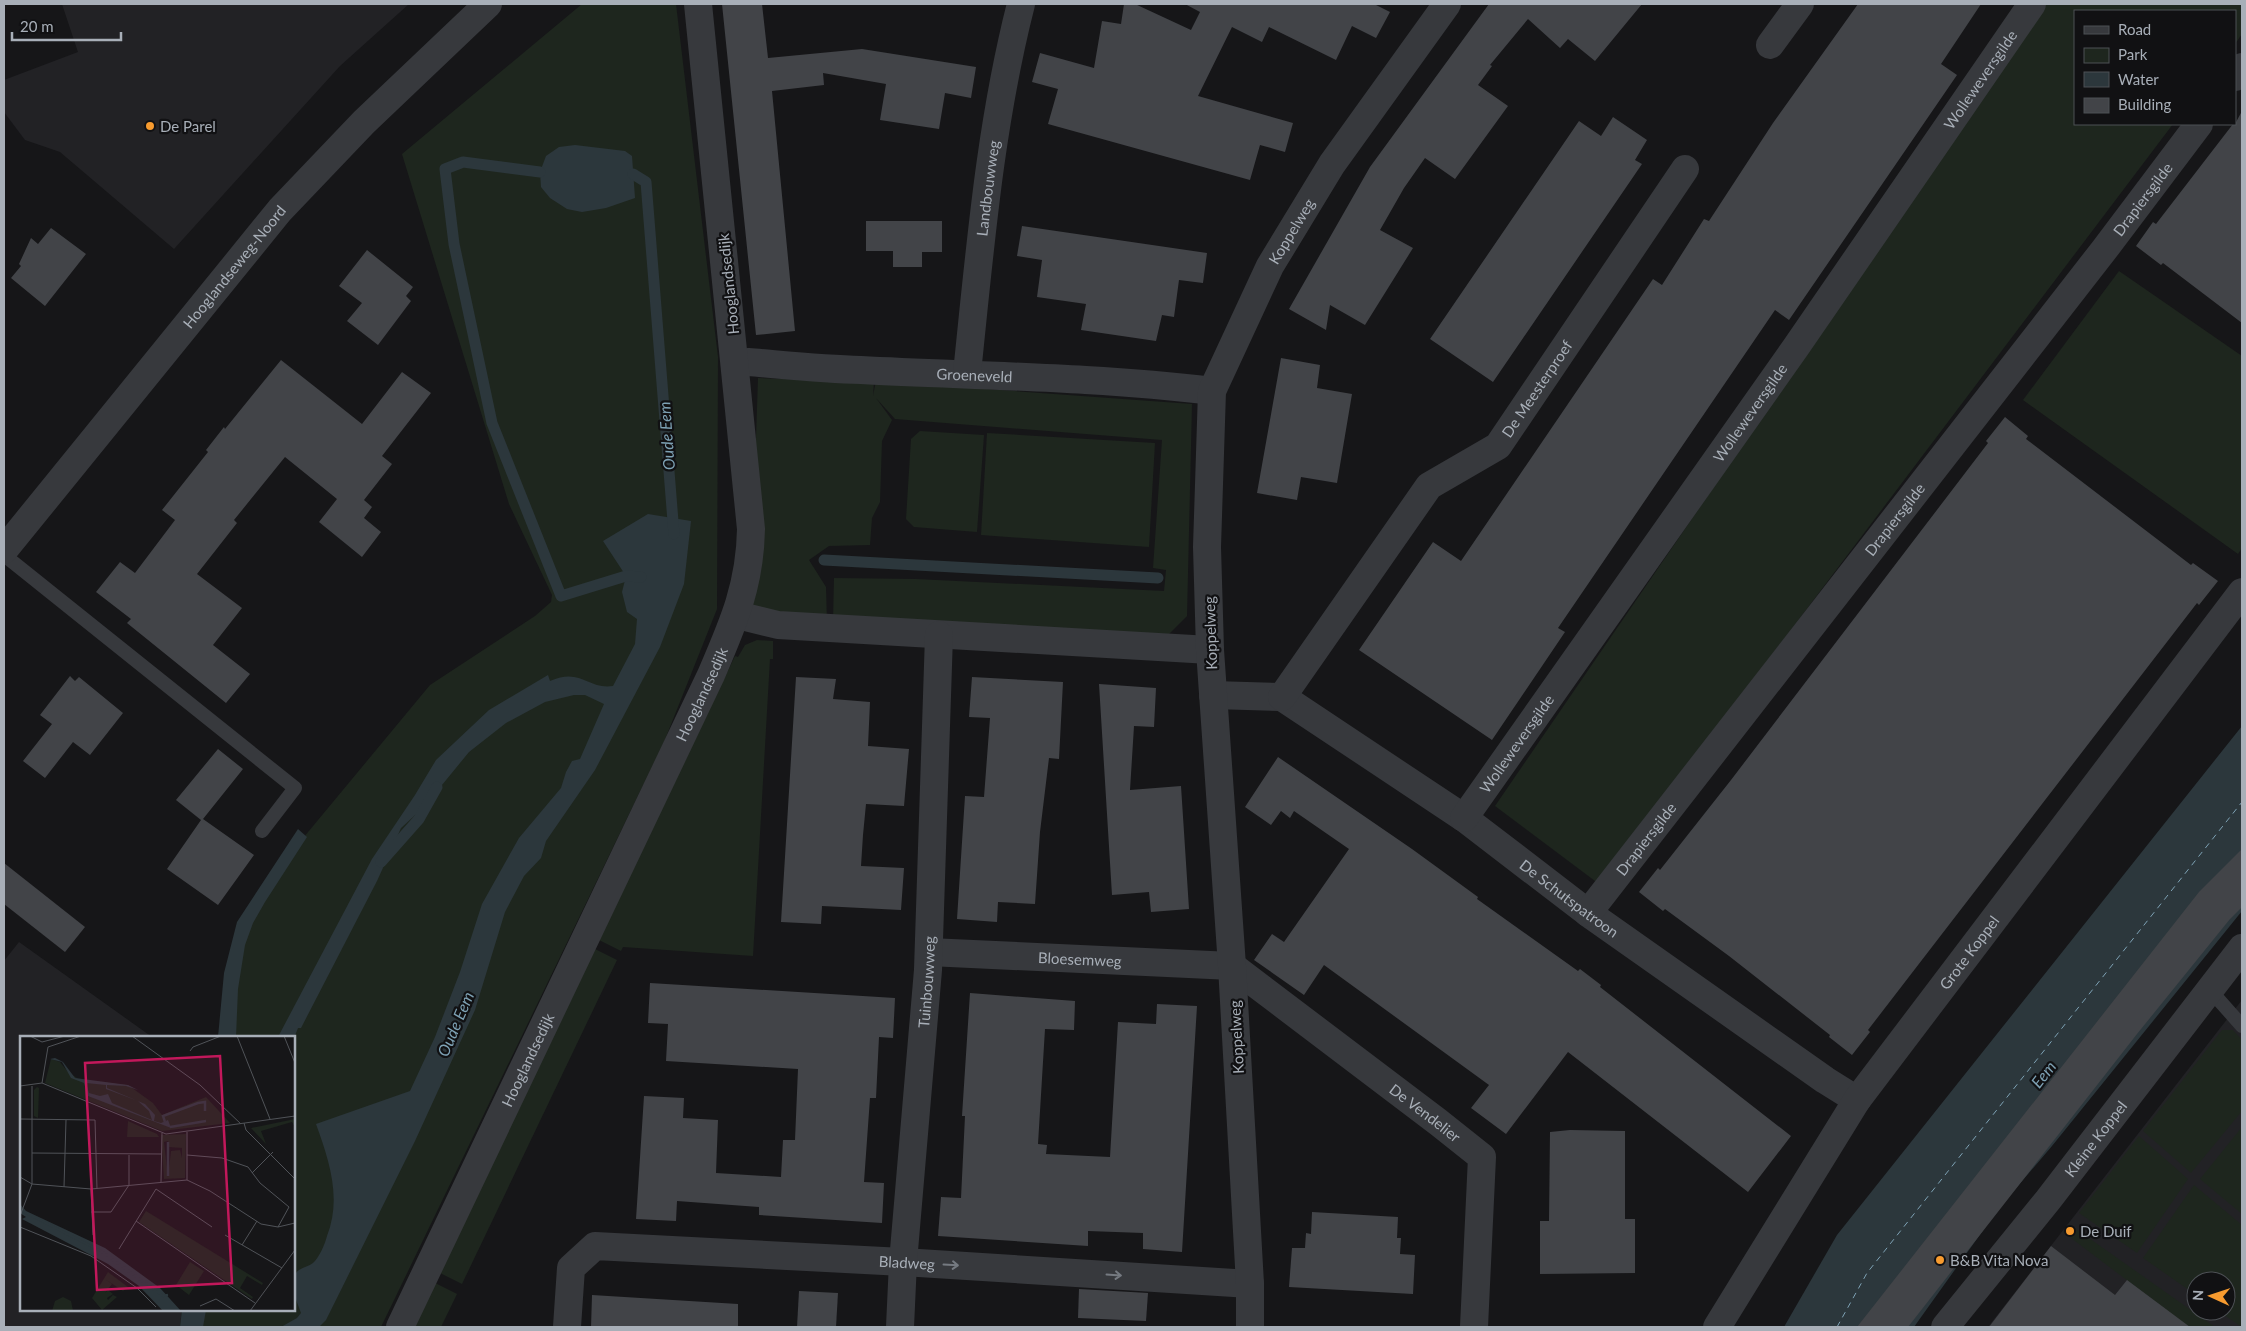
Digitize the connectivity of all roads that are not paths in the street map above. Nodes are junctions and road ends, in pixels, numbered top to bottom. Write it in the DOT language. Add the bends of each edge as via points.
graph roads {
  1 [pos="488,4"];
  2 [pos="698,4"];
  3 [pos="1021,4"];
  4 [pos="1446,4"];
  5 [pos="1800,4"];
  6 [pos="2032,4"];
  7 [pos="1770,45"];
  8 [pos="2199,125"];
  9 [pos="1685,169"];
  10 [pos="736,364"];
  11 [pos="967,373"];
  12 [pos="1212,391"];
  13 [pos="4,550"];
  14 [pos="4,555"];
  15 [pos="2242,592"];
  16 [pos="737,615"];
  17 [pos="939,635"];
  18 [pos="1210,650"];
  19 [pos="1213,695"];
  20 [pos="1282,697"];
  21 [pos="1464,818"];
  22 [pos="262,831"];
  23 [pos="1588,913"];
  24 [pos="2242,948"];
  25 [pos="929,952"];
  26 [pos="1232,966"];
  27 [pos="2210,990"];
  28 [pos="2242,1026"];
  29 [pos="1857,1100"];
  30 [pos="903,1262"];
  31 [pos="1250,1284"];
  32 [pos="400,1327"];
  33 [pos="567,1327"];
  34 [pos="900,1327"];
  35 [pos="1250,1327"];
  36 [pos="1474,1327"];
  37 [pos="1717,1327"];
  38 [pos="1945,1327"];
  1 -- 13 [label="street, Hooglandseweg-Noord" via="364,122 280,210"];
  2 -- 10 [label="street, Hooglandsedijk"];
  3 -- 11 [label="street, Landbouwweg" via="1005,67 991,162"];
  4 -- 12 [label="street, Koppelweg" via="1332,164 1270,266"];
  5 -- 7 [label="street"];
  6 -- 21 [label="street, Wolleweversgilde" via="1796,347"];
  8 -- 23 [label="street, Drapiersgilde"];
  9 -- 20 [label="street, De Meesterproef" via="1498,446 1429,486"];
  10 -- 11 [label="street, Groeneveld"];
  10 -- 16 [label="street, Hooglandsedijk" via="751,529 749,569"];
  11 -- 12 [label="street, Groeneveld"];
  12 -- 18 [label="street, Koppelweg" via="1207,547"];
  14 -- 22 [label="lane" via="295,788"];
  15 -- 29 [label="street, Grote Koppel"];
  16 -- 17 [label="street" via="778,625"];
  16 -- 32 [label="street, Hooglandsedijk"];
  17 -- 18 [label="street"];
  17 -- 25 [label="street, Tuinbouwweg"];
  18 -- 19 [label="street, Koppelweg"];
  19 -- 20 [label="street"];
  19 -- 26 [label="street, Koppelweg"];
  20 -- 21 [label="street, De Schutspatroon"];
  21 -- 23 [label="street, De Schutspatroon"];
  23 -- 29 [label="street, De Schutspatroon"];
  24 -- 27 [label="street, Kleine Koppel"];
  25 -- 26 [label="street, Bloesemweg"];
  25 -- 30 [label="street, Tuinbouwweg"];
  26 -- 31 [label="street, Koppelweg"];
  26 -- 36 [label="street, De Vendelier" via="1482,1157"];
  27 -- 28 [label="lane"];
  27 -- 38 [label="street, Kleine Koppel"];
  29 -- 37 [label="street, Grote Koppel"];
  30 -- 31 [label="street, Bladweg, one-way"];
  30 -- 33 [label="street, Bladweg" via="595,1246 571,1268"];
  30 -- 34 [label="street, Tuinbouwweg"];
  31 -- 35 [label="street, Koppelweg"];
}
